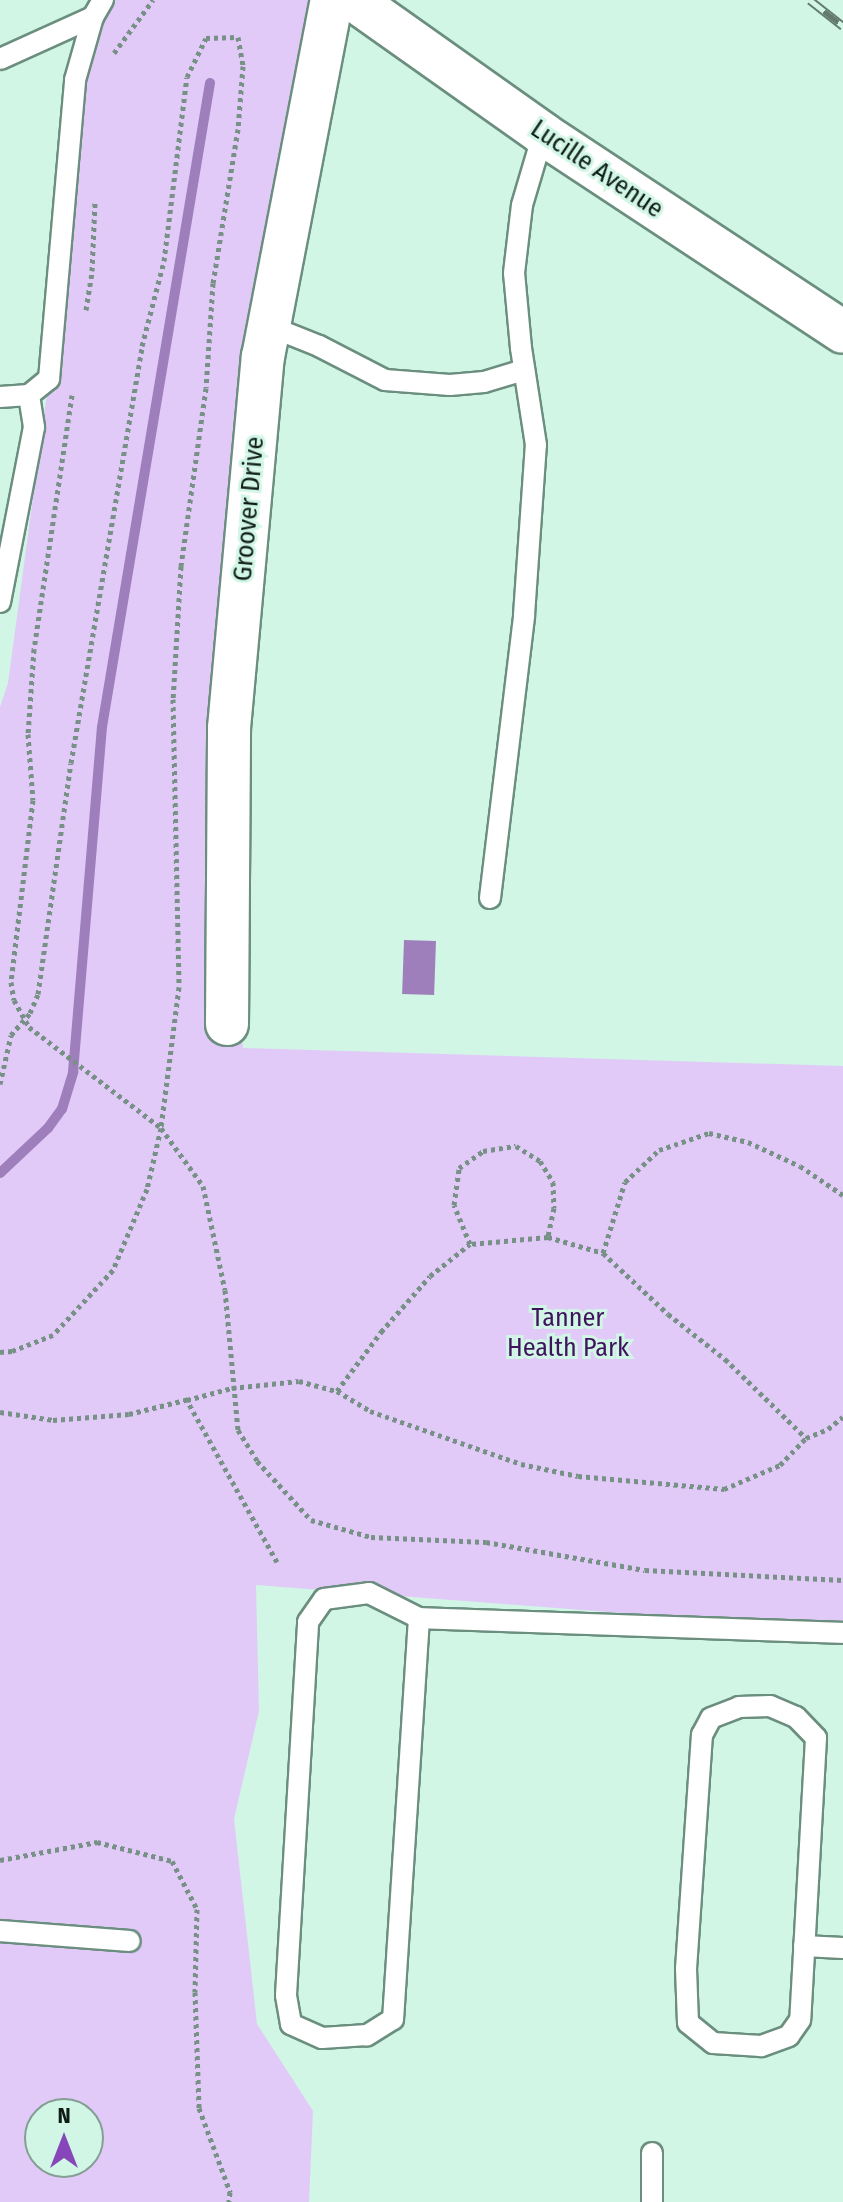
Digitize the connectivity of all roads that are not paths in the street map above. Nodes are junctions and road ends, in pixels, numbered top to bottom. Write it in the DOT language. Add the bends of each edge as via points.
graph roads {
  1 [pos="332,0"];
  2 [pos="354,0"];
  3 [pos="98,8"];
  4 [pos="0,59"];
  5 [pos="543,134"];
  6 [pos="269,326"];
  7 [pos="843,332"];
  8 [pos="524,370"];
  9 [pos="29,395"];
  10 [pos="0,397"];
  11 [pos="0,602"];
  12 [pos="490,898"];
  13 [pos="227,1024"];
  14 [pos="419,1618"];
  15 [pos="843,1633"];
  16 [pos="0,1931"];
  17 [pos="130,1941"];
  18 [pos="804,1946"];
  19 [pos="843,1948"];
  20 [pos="652,2153"];
  21 [pos="652,2202"];
  1 -- 6 [label="street, Groover Drive"];
  2 -- 5 [label="street, Lucille Avenue"];
  3 -- 4 [label="lane"];
  3 -- 9 [label="lane" via="75,80 49,379"];
  5 -- 7 [label="street, Lucille Avenue"];
  5 -- 8 [label="lane" via="522,205 514,273"];
  6 -- 8 [label="lane" via="385,380 450,385"];
  6 -- 13 [label="street, Groover Drive" via="229,728"];
  8 -- 12 [label="lane" via="536,445 524,615"];
  9 -- 10 [label="lane"];
  9 -- 11 [label="lane" via="34,427"];
  14 -- 14 [label="lane" via="369,1593 324,1599 308,1622 286,1995 291,2024 322,2038 367,2035 393,2019"];
  14 -- 15 [label="lane"];
  16 -- 17 [label="lane"];
  18 -- 18 [label="lane" via="800,2020 789,2036 761,2046 713,2043 688,2023 686,1969 702,1735 711,1718 739,1707 770,1706 796,1717 816,1738"];
  18 -- 19 [label="lane"];
  20 -- 21 [label="lane"];
}
